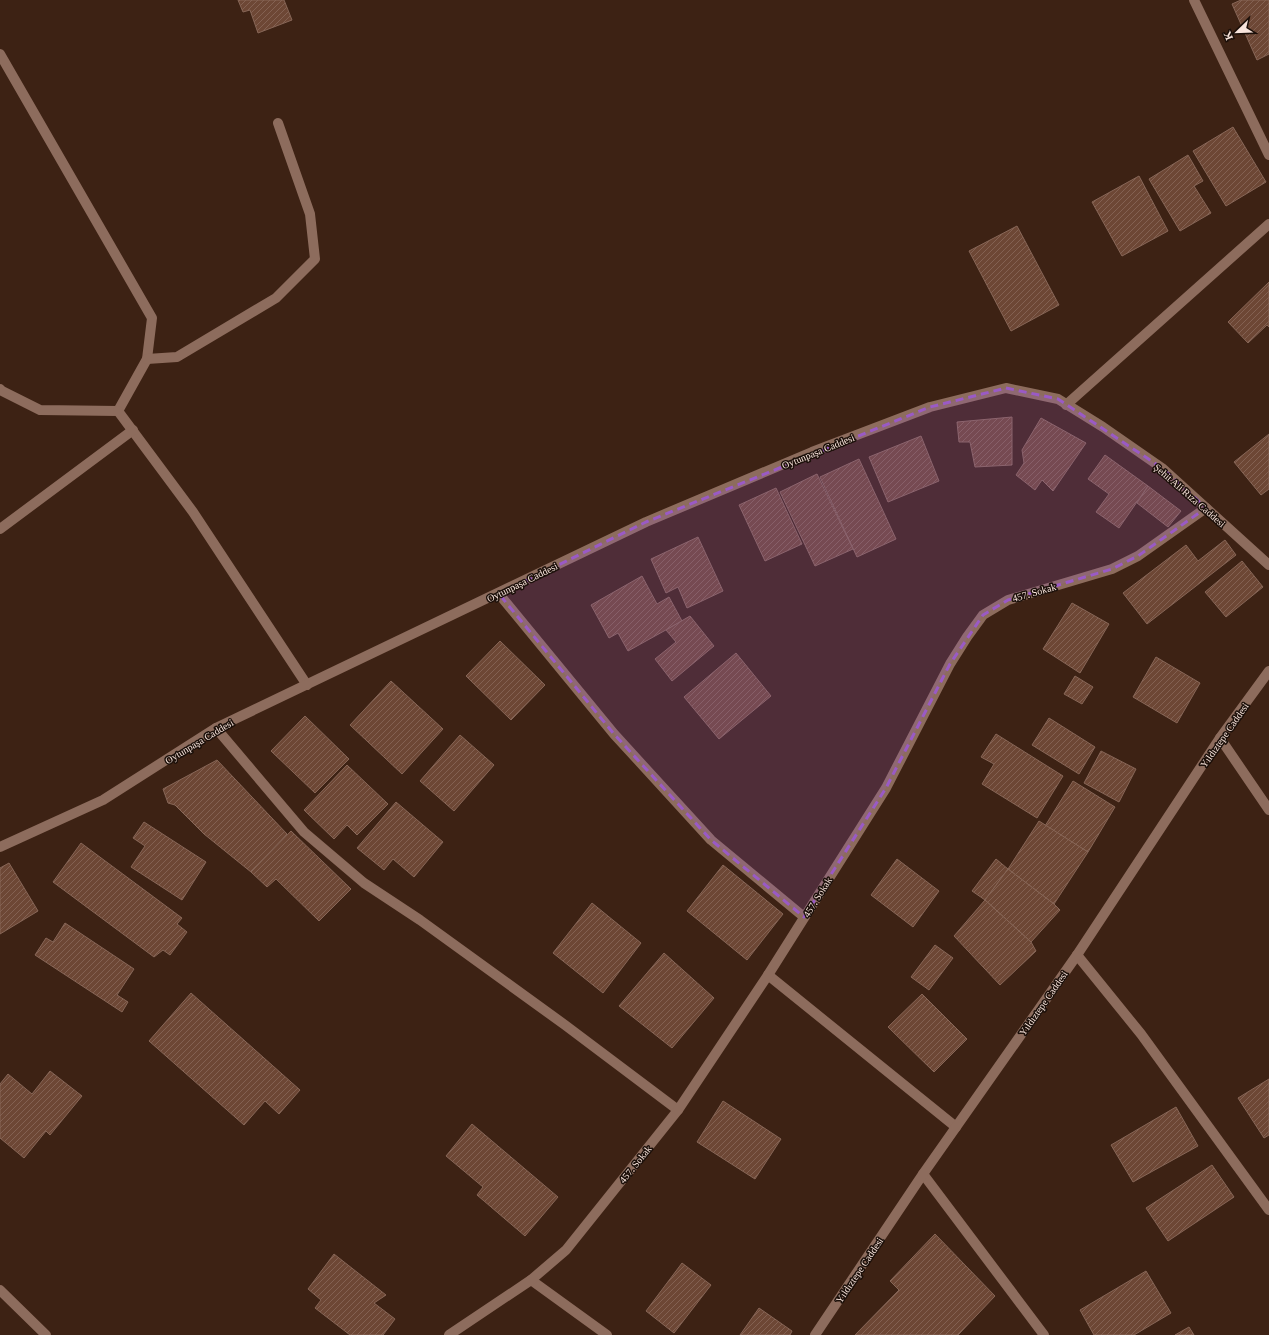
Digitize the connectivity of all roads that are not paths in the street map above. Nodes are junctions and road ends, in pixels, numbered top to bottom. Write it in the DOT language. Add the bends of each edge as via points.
graph roads {
  1 [pos="1194,0"];
  2 [pos="0,54"];
  3 [pos="278,123"];
  4 [pos="1269,155"];
  5 [pos="1269,224"];
  6 [pos="147,359"];
  7 [pos="0,388"];
  8 [pos="1066,405"];
  9 [pos="118,411"];
  10 [pos="133,430"];
  11 [pos="1206,508"];
  12 [pos="0,529"];
  13 [pos="1269,565"];
  14 [pos="499,594"];
  15 [pos="1269,671"];
  16 [pos="307,685"];
  17 [pos="216,728"];
  18 [pos="1220,738"];
  19 [pos="1269,810"];
  20 [pos="0,847"];
  21 [pos="804,917"];
  22 [pos="1077,955"];
  23 [pos="768,975"];
  24 [pos="678,1110"];
  25 [pos="956,1127"];
  26 [pos="923,1174"];
  27 [pos="1269,1210"];
  28 [pos="531,1280"];
  29 [pos="0,1290"];
  30 [pos="46,1335"];
  31 [pos="449,1335"];
  32 [pos="607,1335"];
  33 [pos="815,1335"];
  34 [pos="1044,1335"];
  1 -- 4 [label="street"];
  2 -- 6 [label="street" via="152,318"];
  3 -- 6 [label="street" via="310,214 315,259 276,298 178,358"];
  5 -- 8 [label="street"];
  6 -- 9 [label="street"];
  7 -- 9 [label="street" via="40,410"];
  8 -- 11 [label="street, Şehit Ali Rıza Caddesi" via="1162,468"];
  8 -- 14 [label="street, Oytunpaşa Caddesi" via="1058,399 1006,388 930,407 812,452 646,522"];
  9 -- 10 [label="street"];
  10 -- 12 [label="street"];
  10 -- 16 [label="street" via="193,512"];
  11 -- 13 [label="street, Şehit Ali Rıza Caddesi"];
  11 -- 21 [label="street, 457. Sokak" via="1138,556 1112,569 1008,600 983,615 950,664 886,788"];
  14 -- 16 [label="street, Oytunpaşa Caddesi"];
  14 -- 21 [label="street" via="614,734 711,840"];
  15 -- 18 [label="street, Yıldıztepe Caddesi"];
  16 -- 17 [label="street, Oytunpaşa Caddesi"];
  17 -- 20 [label="street, Oytunpaşa Caddesi" via="103,800"];
  17 -- 24 [label="street" via="304,832 364,883 521,993"];
  18 -- 19 [label="street"];
  18 -- 22 [label="street, Yıldıztepe Caddesi"];
  21 -- 23 [label="street, 457. Sokak"];
  22 -- 25 [label="street, Yıldıztepe Caddesi"];
  22 -- 27 [label="street" via="1141,1034"];
  23 -- 24 [label="street, 457. Sokak"];
  23 -- 25 [label="street"];
  24 -- 28 [label="street, 457. Sokak" via="566,1250"];
  25 -- 26 [label="street, Yıldıztepe Caddesi"];
  26 -- 33 [label="street, Yıldıztepe Caddesi"];
  26 -- 34 [label="street"];
  28 -- 31 [label="street, 457. Sokak"];
  28 -- 32 [label="street"];
  29 -- 30 [label="street"];
}
